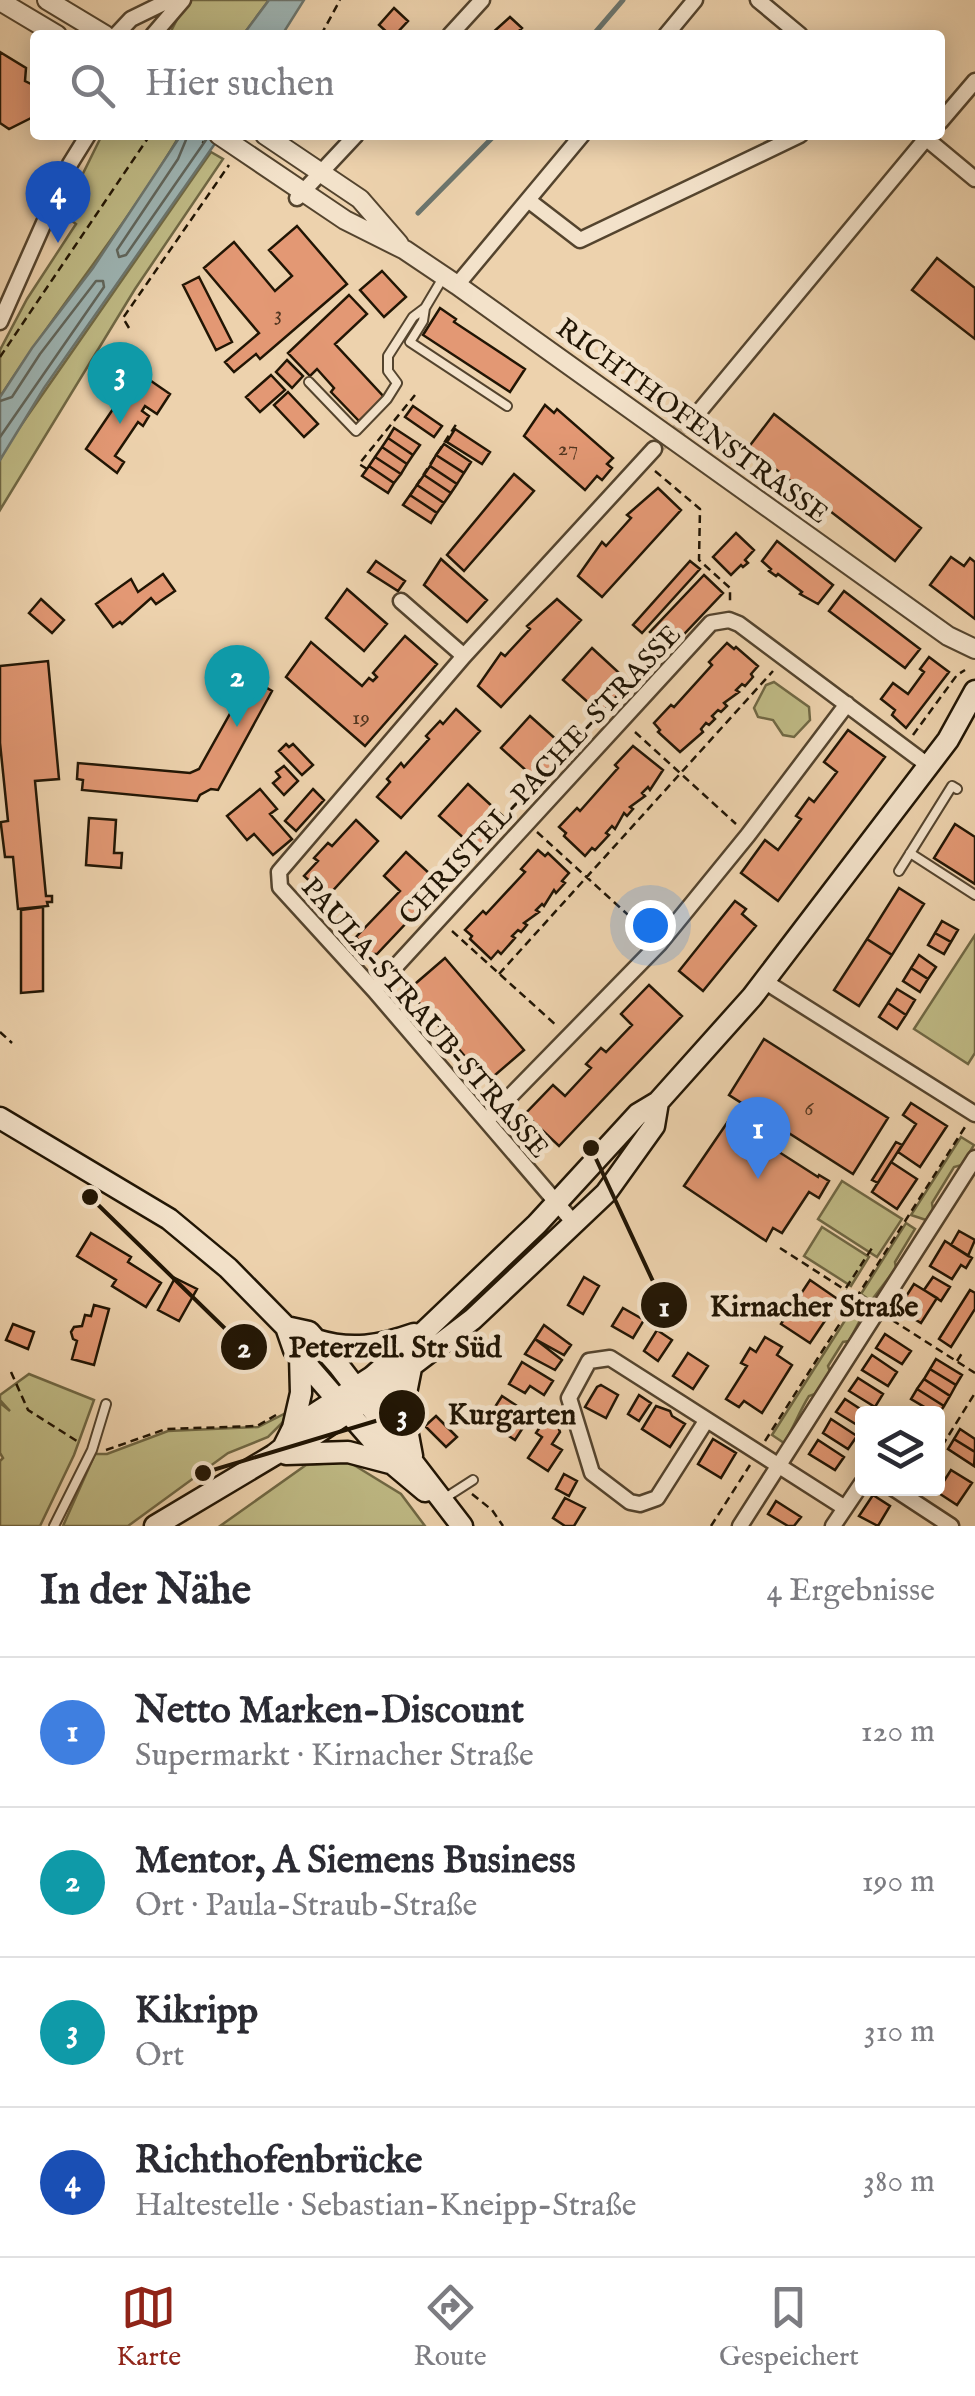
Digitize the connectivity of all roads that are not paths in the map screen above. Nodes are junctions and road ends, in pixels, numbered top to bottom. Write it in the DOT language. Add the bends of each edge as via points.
graph roads {
  1 [pos="47,0"];
  2 [pos="170,0"];
  3 [pos="182,0"];
  4 [pos="482,0"];
  5 [pos="695,0"];
  6 [pos="758,0"];
  7 [pos="0,1"];
  8 [pos="49,30"];
  9 [pos="97,30"];
  10 [pos="121,30"];
  11 [pos="157,30"];
  12 [pos="455,30"];
  13 [pos="670,30"];
  14 [pos="794,30"];
  15 [pos="975,80"];
  16 [pos="945,116"];
  17 [pos="76,140"];
  18 [pos="85,140"];
  19 [pos="223,140"];
  20 [pos="272,140"];
  21 [pos="352,140"];
  22 [pos="578,140"];
  23 [pos="790,140"];
  24 [pos="923,140"];
  25 [pos="931,140"];
  26 [pos="70,164"];
  27 [pos="324,172"];
  28 [pos="975,179"];
  29 [pos="301,196"];
  30 [pos="528,200"];
  31 [pos="404,250"];
  32 [pos="451,280"];
  33 [pos="425,308"];
  34 [pos="0,322"];
  35 [pos="309,382"];
  36 [pos="507,406"];
  37 [pos="693,419"];
  38 [pos="648,455"];
  39 [pos="401,601"];
  40 [pos="948,636"];
  41 [pos="975,649"];
  42 [pos="464,656"];
  43 [pos="970,668"];
  44 [pos="975,692"];
  45 [pos="846,704"];
  46 [pos="975,717"];
  47 [pos="948,740"];
  48 [pos="929,766"];
  49 [pos="957,789"];
  50 [pos="910,853"];
  51 [pos="899,870"];
  52 [pos="975,895"];
  53 [pos="764,981"];
  54 [pos="374,990"];
  55 [pos="658,1102"];
  56 [pos="974,1113"];
  57 [pos="0,1118"];
  58 [pos="487,1120"];
  59 [pos="604,1152"];
  60 [pos="975,1158"];
  61 [pos="624,1172"];
  62 [pos="554,1204"];
  63 [pos="574,1224"];
  64 [pos="286,1327"];
  65 [pos="426,1330"];
  66 [pos="316,1340"];
  67 [pos="300,1355"];
  68 [pos="410,1368"];
  69 [pos="352,1400"];
  70 [pos="106,1404"];
  71 [pos="288,1420"];
  72 [pos="706,1421"];
  73 [pos="278,1451"];
  74 [pos="404,1464"];
  75 [pos="780,1465"];
  76 [pos="473,1480"];
  77 [pos="855,1493"];
  78 [pos="905,1496"];
  79 [pos="845,1508"];
  80 [pos="451,1512"];
  81 [pos="54,1526"];
  82 [pos="155,1526"];
  83 [pos="740,1526"];
  84 [pos="833,1526"];
  85 [pos="952,1526"];
  1 -- 9 [label="street"];
  2 -- 10 [label="street"];
  3 -- 11 [label="street"];
  4 -- 12 [label="street"];
  5 -- 13 [label="street"];
  6 -- 14 [label="street"];
  7 -- 8 [label="street"];
  15 -- 16 [label="street"];
  17 -- 26 [label="street"];
  18 -- 26 [label="street"];
  19 -- 29 [label="street, RICHTHOFENSTRASSE"];
  20 -- 27 [label="street, RICHTHOFENSTRASSE"];
  21 -- 27 [label="street"];
  22 -- 30 [label="street"];
  23 -- 30 [label="street" via="580,240"];
  24 -- 37 [label="street"];
  25 -- 28 [label="street"];
  26 -- 34 [label="street"];
  27 -- 29 [label="street"];
  27 -- 31 [label="street, RICHTHOFENSTRASSE" via="360,199"];
  29 -- 31 [label="street, RICHTHOFENSTRASSE"];
  30 -- 32 [label="street"];
  31 -- 32 [label="street, RICHTHOFENSTRASSE"];
  32 -- 33 [label="lane"];
  32 -- 40 [label="street, RICHTHOFENSTRASSE"];
  33 -- 35 [label="lane" via="388,356 397,383 356,431"];
  33 -- 36 [label="lane" via="410,342"];
  38 -- 42 [label="street, PAULA-STRAUB-STRASSE"];
  39 -- 42 [label="street"];
  40 -- 41 [label="street, RICHTHOFENSTRASSE"];
  40 -- 43 [label="street, RICHTHOFENSTRASSE"];
  42 -- 54 [label="street, PAULA-STRAUB-STRASSE" via="279,872 280,888"];
  44 -- 47 [label="main road"];
  45 -- 48 [label="street"];
  45 -- 54 [label="street, CHRISTEL-PACHE-STRASSE" via="739,624 711,623"];
  45 -- 58 [label="street" via="660,944"];
  46 -- 47 [label="main road"];
  47 -- 48 [label="main road"];
  48 -- 53 [label="main road"];
  49 -- 50 [label="lane" via="952,786"];
  50 -- 51 [label="lane"];
  50 -- 52 [label="lane"];
  53 -- 55 [label="main road"];
  53 -- 56 [label="street"];
  54 -- 58 [label="street, PAULA-STRAUB-STRASSE"];
  55 -- 59 [label="main road"];
  55 -- 61 [label="main road" via="654,1126"];
  57 -- 64 [label="main road" via="169,1218"];
  58 -- 62 [label="street, PAULA-STRAUB-STRASSE"];
  59 -- 61 [label="lane"];
  59 -- 62 [label="main road"];
  60 -- 75 [label="street"];
  61 -- 63 [label="main road"];
  62 -- 63 [label="street, PAULA-STRAUB-STRASSE"];
  62 -- 65 [label="main road"];
  63 -- 68 [label="main road"];
  64 -- 66 [label="main road"];
  64 -- 67 [label="main road"];
  65 -- 66 [label="main road" via="355,1348"];
  65 -- 69 [label="main road"];
  66 -- 69 [label="main road"];
  67 -- 69 [label="main road"];
  67 -- 71 [label="main road" via="301,1392"];
  68 -- 69 [label="main road"];
  68 -- 74 [label="main road"];
  69 -- 71 [label="main road"];
  69 -- 73 [label="main road" via="298,1444"];
  69 -- 74 [label="main road"];
  70 -- 81 [label="lane" via="92,1450"];
  71 -- 73 [label="main road"];
  72 -- 72 [label="street" via="610,1358 589,1362 569,1398 592,1473 640,1504 657,1498"];
  72 -- 75 [label="street"];
  73 -- 74 [label="main road" via="348,1452"];
  73 -- 82 [label="main road"];
  74 -- 80 [label="main road"];
  75 -- 79 [label="street"];
  75 -- 83 [label="street"];
  76 -- 80 [label="lane"];
  77 -- 79 [label="street"];
  78 -- 85 [label="street"];
  79 -- 84 [label="street"];
}
